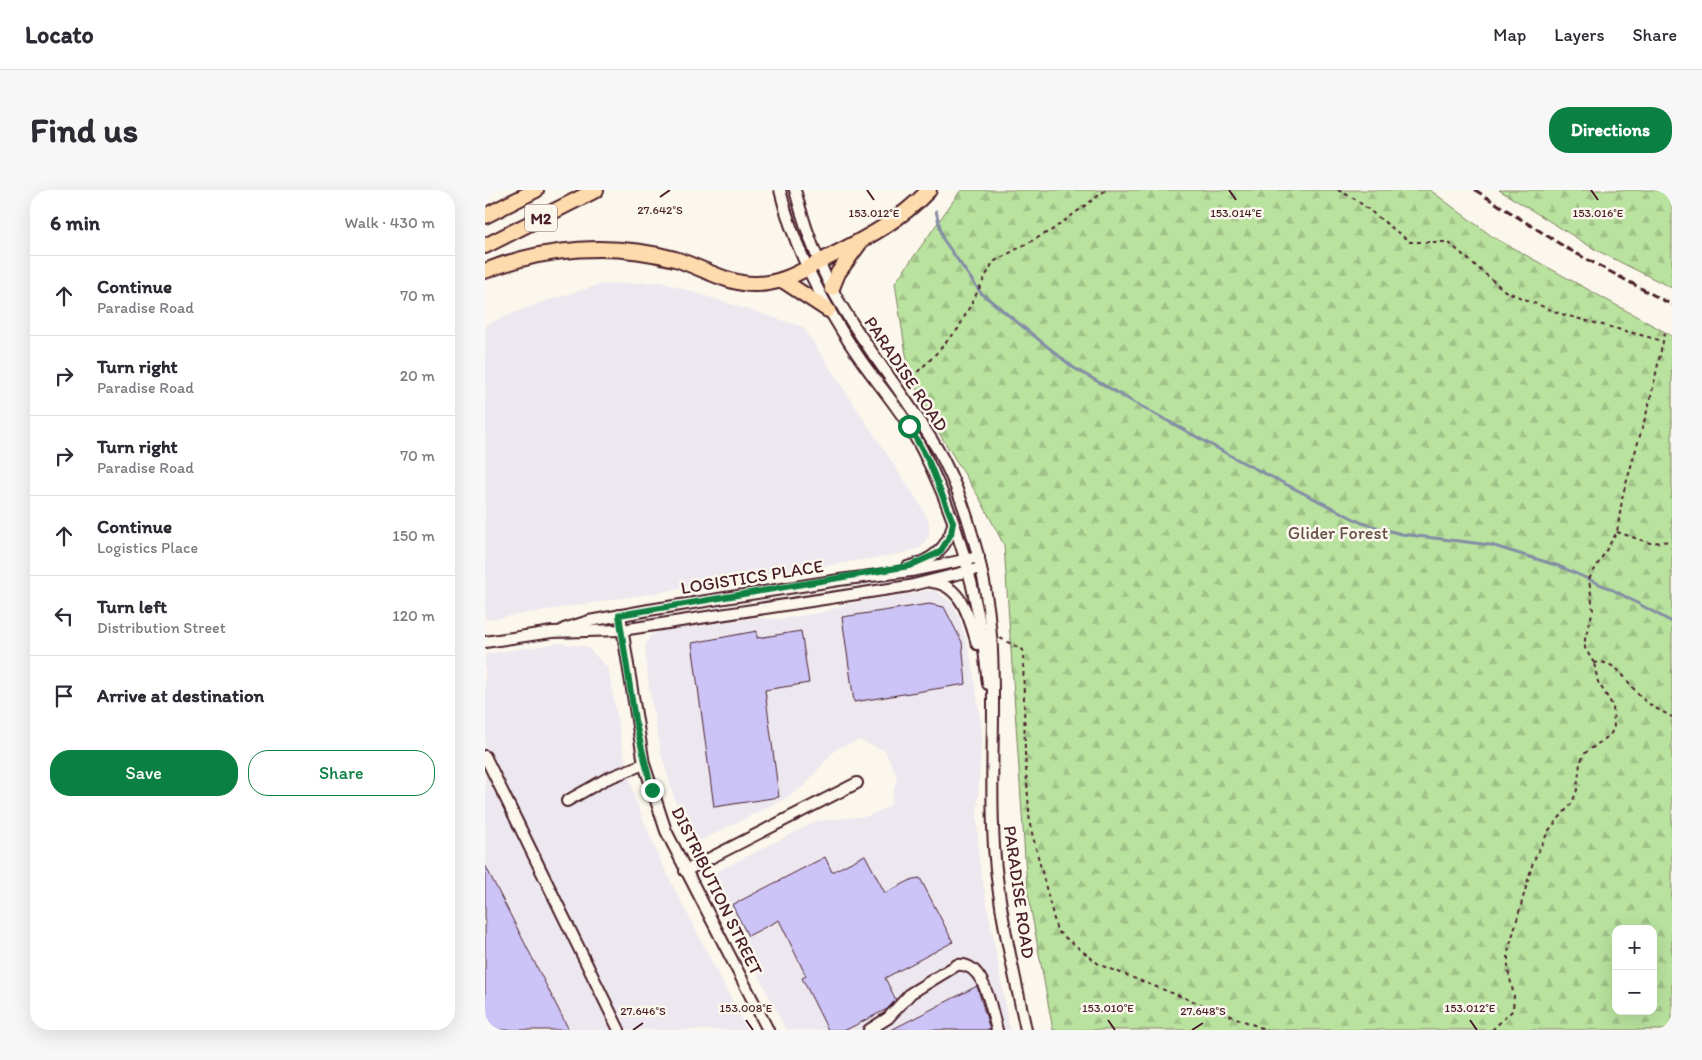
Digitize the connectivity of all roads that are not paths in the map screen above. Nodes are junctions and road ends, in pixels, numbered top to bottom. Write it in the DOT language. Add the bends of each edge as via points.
graph roads {
  1 [pos="536,190"];
  2 [pos="596,190"];
  3 [pos="779,190"];
  4 [pos="795,190"];
  5 [pos="929,190"];
  6 [pos="485,216"];
  7 [pos="861,241"];
  8 [pos="485,246"];
  9 [pos="814,265"];
  10 [pos="485,271"];
  11 [pos="782,280"];
  12 [pos="832,288"];
  13 [pos="828,310"];
  14 [pos="953,522"];
  15 [pos="979,557"];
  16 [pos="966,566"];
  17 [pos="981,568"];
  18 [pos="839,580"];
  19 [pos="926,582"];
  20 [pos="889,589"];
  21 [pos="619,615"];
  22 [pos="622,630"];
  23 [pos="551,632"];
  24 [pos="485,642"];
  25 [pos="988,681"];
  26 [pos="485,757"];
  27 [pos="993,757"];
  28 [pos="644,764"];
  29 [pos="857,783"];
  30 [pos="567,801"];
  31 [pos="685,871"];
  32 [pos="619,1030"];
  33 [pos="768,1030"];
  34 [pos="869,1030"];
  35 [pos="997,1030"];
  36 [pos="1026,1030"];
  1 -- 6 [label="highway, M2"];
  2 -- 8 [label="highway, M2"];
  3 -- 9 [label="street, PARADISE ROAD"];
  4 -- 9 [label="street, PARADISE ROAD"];
  5 -- 7 [label="highway" via="898,217"];
  7 -- 9 [label="highway"];
  7 -- 12 [label="highway" via="838,273"];
  9 -- 11 [label="highway"];
  9 -- 12 [label="street, PARADISE ROAD"];
  9 -- 13 [label="street, PARADISE ROAD"];
  10 -- 11 [label="highway" via="535,255 593,249 658,255 746,284"];
  11 -- 13 [label="highway"];
  12 -- 15 [label="street, PARADISE ROAD" via="943,460 962,502"];
  13 -- 14 [label="street, PARADISE ROAD" via="913,432"];
  14 -- 16 [label="street, PARADISE ROAD"];
  14 -- 18 [label="street" via="947,544 940,552 921,562"];
  15 -- 16 [label="street, LOGISTICS PLACE"];
  15 -- 17 [label="street, PARADISE ROAD"];
  16 -- 17 [label="street, LOGISTICS PLACE"];
  16 -- 18 [label="street, LOGISTICS PLACE"];
  16 -- 19 [label="street, LOGISTICS PLACE"];
  16 -- 25 [label="street, PARADISE ROAD"];
  17 -- 27 [label="street, PARADISE ROAD" via="992,633 995,694"];
  18 -- 21 [label="street, LOGISTICS PLACE"];
  19 -- 20 [label="street, LOGISTICS PLACE"];
  19 -- 25 [label="street" via="948,587 965,608"];
  20 -- 21 [label="street, LOGISTICS PLACE" via="855,589 637,622 626,622"];
  20 -- 22 [label="street, LOGISTICS PLACE"];
  21 -- 22 [label="street, DISTRIBUTION STREET"];
  21 -- 23 [label="street, LOGISTICS PLACE"];
  22 -- 23 [label="street, LOGISTICS PLACE"];
  22 -- 28 [label="street, DISTRIBUTION STREET"];
  23 -- 24 [label="street, LOGISTICS PLACE"];
  25 -- 27 [label="street, PARADISE ROAD"];
  26 -- 32 [label="street"];
  27 -- 36 [label="street, PARADISE ROAD" via="994,859"];
  28 -- 30 [label="street" via="606,779"];
  28 -- 31 [label="street, DISTRIBUTION STREET" via="666,831"];
  29 -- 31 [label="street"];
  31 -- 33 [label="street, DISTRIBUTION STREET"];
  34 -- 35 [label="street" via="887,1018 911,993 964,964 973,968 986,989"];
}
